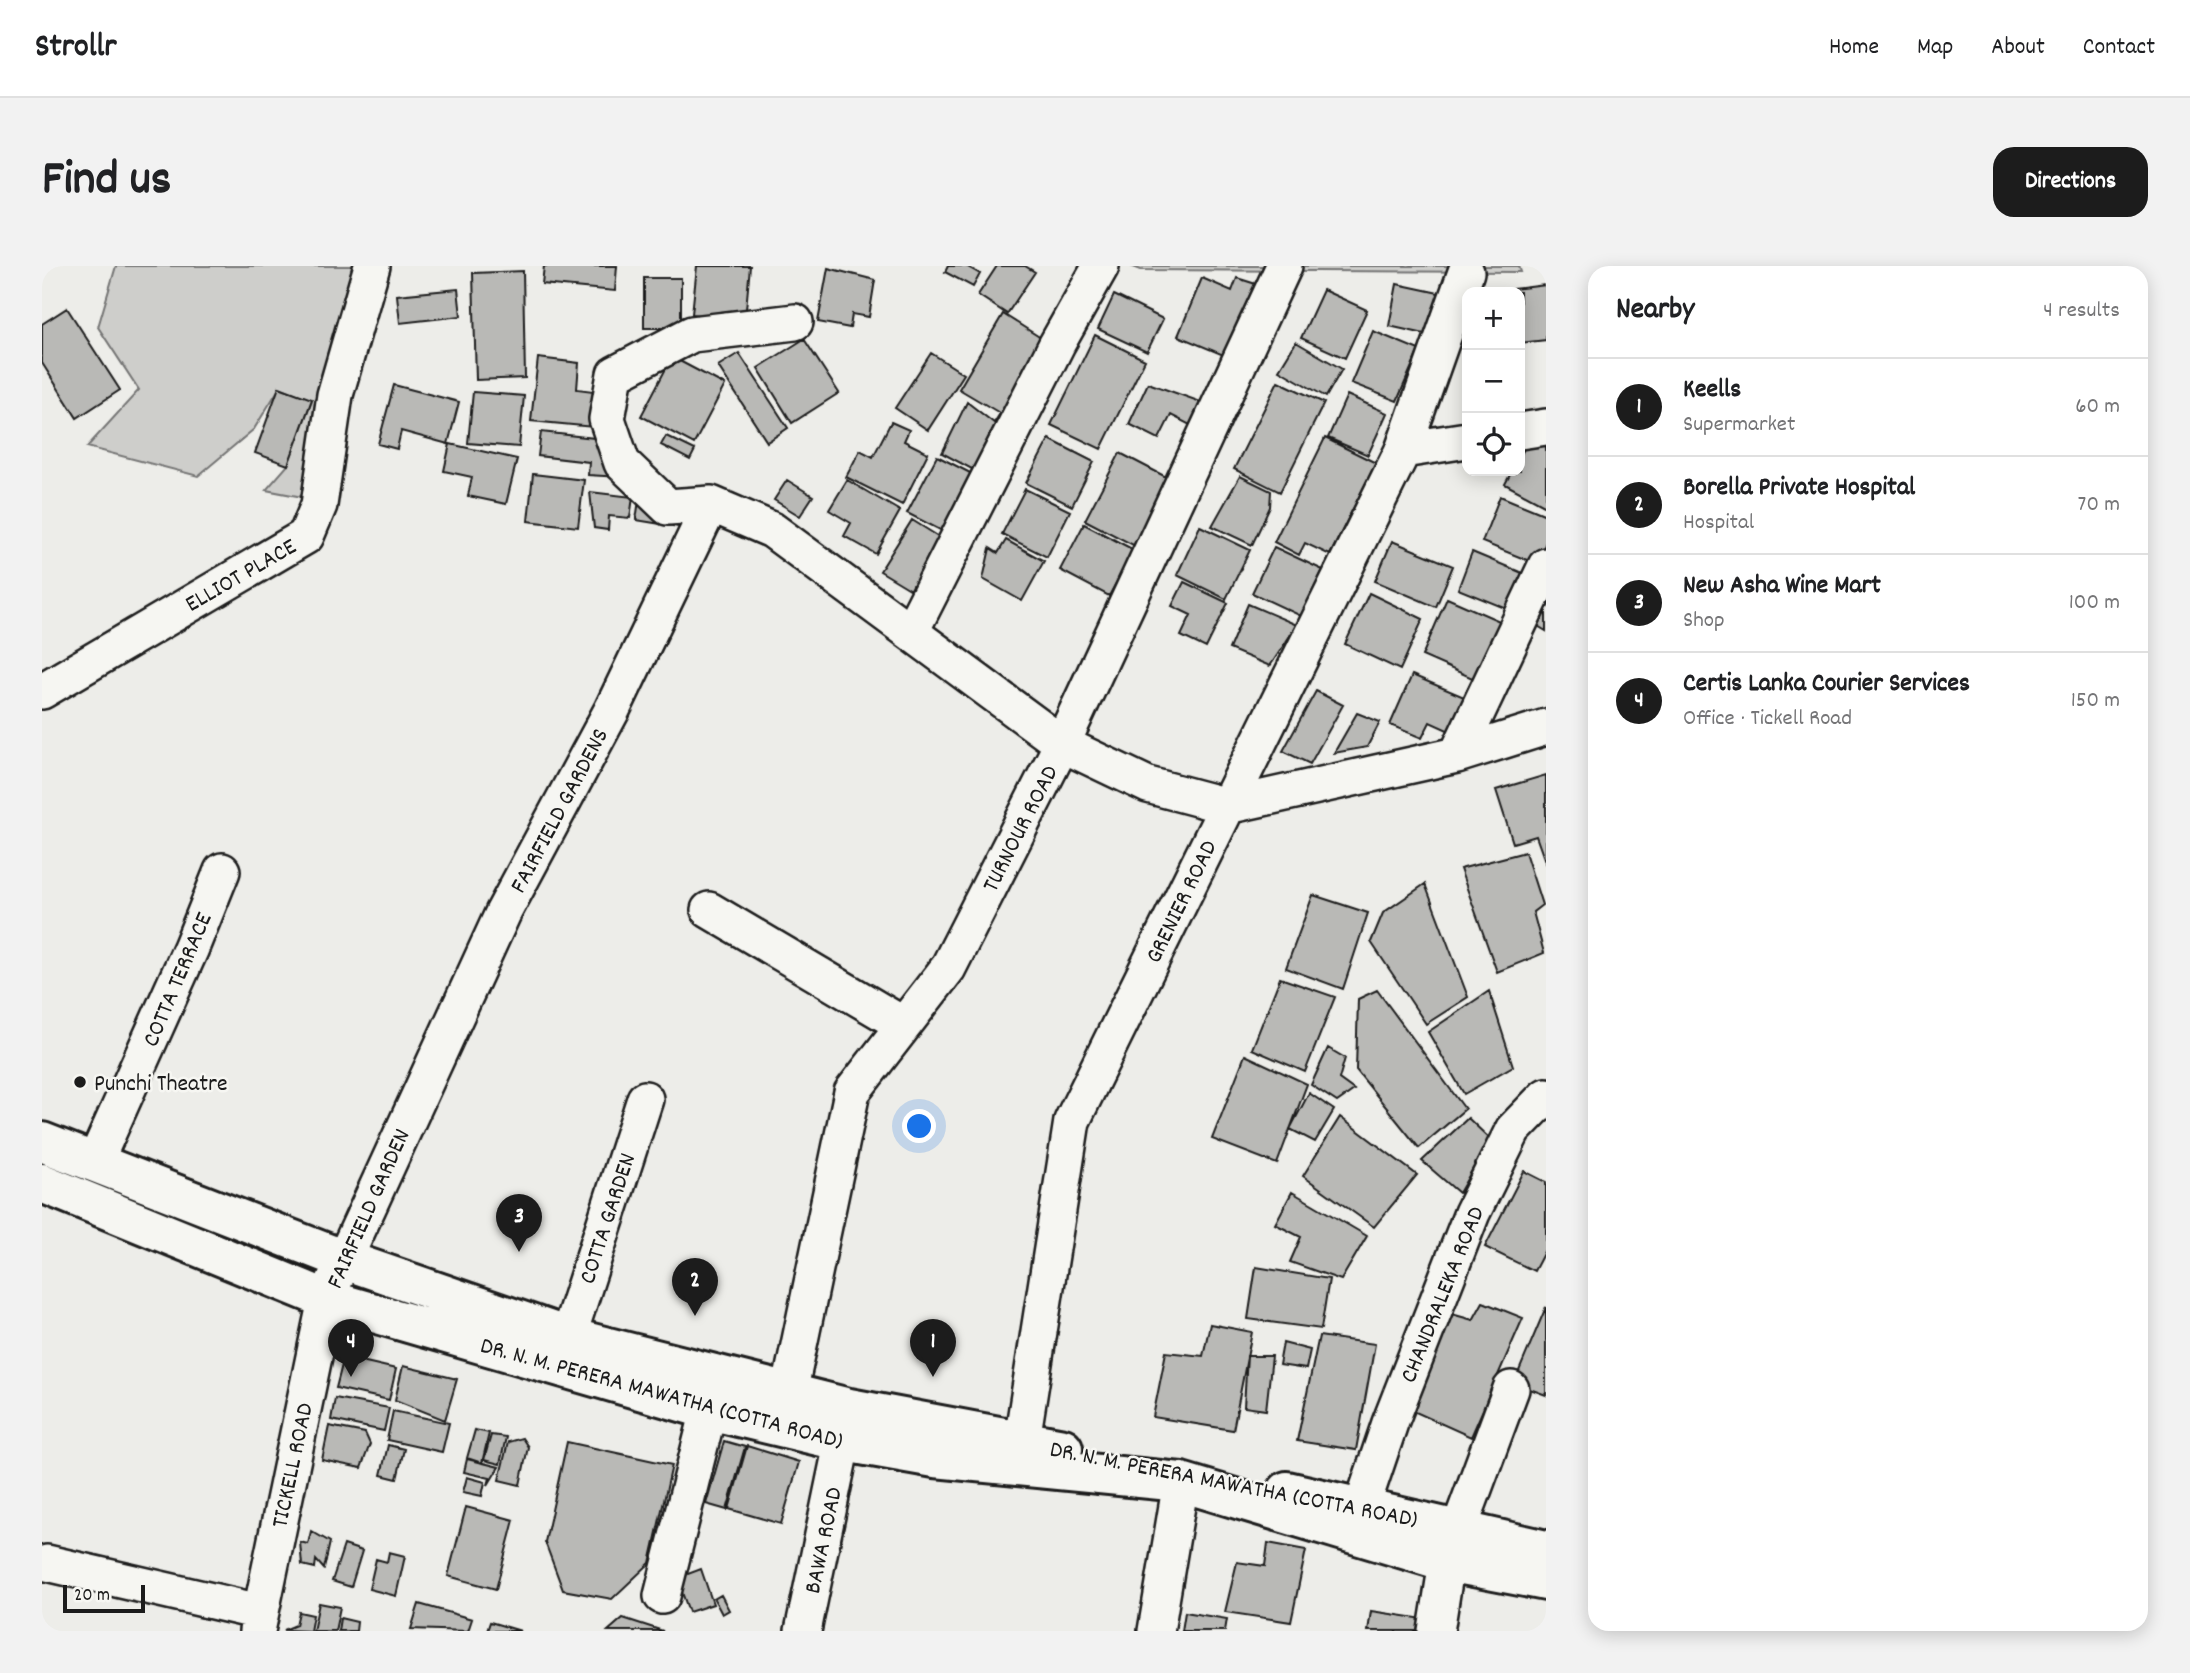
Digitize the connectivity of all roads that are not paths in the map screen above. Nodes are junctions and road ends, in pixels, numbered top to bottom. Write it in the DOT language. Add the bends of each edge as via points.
graph roads {
  1 [pos="372,266"];
  2 [pos="1101,266"];
  3 [pos="1284,266"];
  4 [pos="1466,272"];
  5 [pos="795,322"];
  6 [pos="1546,427"];
  7 [pos="1525,430"];
  8 [pos="1462,441"];
  9 [pos="1403,450"];
  10 [pos="711,504"];
  11 [pos="1546,566"];
  12 [pos="911,631"];
  13 [pos="42,691"];
  14 [pos="1546,727"];
  15 [pos="1062,744"];
  16 [pos="1457,755"];
  17 [pos="1227,806"];
  18 [pos="222,872"];
  19 [pos="709,910"];
  20 [pos="902,1024"];
  21 [pos="1546,1096"];
  22 [pos="645,1099"];
  23 [pos="408,1117"];
  24 [pos="42,1142"];
  25 [pos="95,1162"];
  26 [pos="42,1183"];
  27 [pos="342,1259"];
  28 [pos="326,1298"];
  29 [pos="568,1337"];
  30 [pos="1511,1389"];
  31 [pos="789,1393"];
  32 [pos="709,1410"];
  33 [pos="846,1425"];
  34 [pos="1022,1440"];
  35 [pos="1181,1482"];
  36 [pos="1362,1506"];
  37 [pos="1453,1546"];
  38 [pos="1546,1550"];
  39 [pos="47,1563"];
  40 [pos="1546,1581"];
  41 [pos="662,1596"];
  42 [pos="259,1622"];
  43 [pos="803,1631"];
  44 [pos="1156,1631"];
  45 [pos="1436,1631"];
  1 -- 13 [label="street, ELLIOT PLACE" via="335,395 319,505 306,536"];
  2 -- 12 [label="street" via="1056,344"];
  3 -- 15 [label="street, TURNOUR ROAD"];
  4 -- 9 [label="street, GRENIER ROAD"];
  5 -- 10 [label="street" via="692,334 615,374 607,419 622,463 668,507"];
  6 -- 7 [label="street"];
  8 -- 9 [label="street"];
  9 -- 17 [label="street, GRENIER ROAD"];
  10 -- 12 [label="street" via="772,530"];
  10 -- 23 [label="street, FAIRFIELD GARDENS" via="612,710 503,913"];
  11 -- 16 [label="street"];
  12 -- 15 [label="street"];
  14 -- 16 [label="street"];
  15 -- 17 [label="street" via="1148,785"];
  15 -- 20 [label="street, TURNOUR ROAD" via="947,968"];
  16 -- 17 [label="street"];
  17 -- 34 [label="street, GRENIER ROAD" via="1072,1121"];
  18 -- 25 [label="street, COTTA TERRACE"];
  19 -- 20 [label="street"];
  20 -- 31 [label="street, TURNOUR ROAD" via="852,1091"];
  21 -- 36 [label="street, CHANDRALEKA ROAD" via="1513,1130 1472,1213"];
  22 -- 29 [label="street, COTTA GARDEN"];
  23 -- 27 [label="street, FAIRFIELD GARDEN"];
  24 -- 25 [label="main road, DR. N. M. PERERA MAWATHA (COTTA ROAD)"];
  25 -- 27 [label="main road, DR. N. M. PERERA MAWATHA (COTTA ROAD)"];
  26 -- 28 [label="main road, DR. N. M. PERERA MAWATHA (COTTA ROAD)"];
  27 -- 28 [label="street, FAIRFIELD GARDEN"];
  27 -- 29 [label="main road, DR. N. M. PERERA MAWATHA (COTTA ROAD)"];
  28 -- 32 [label="main road, DR. N. M. PERERA MAWATHA (COTTA ROAD)"];
  28 -- 42 [label="street, TICKELL ROAD"];
  29 -- 31 [label="main road, DR. N. M. PERERA MAWATHA (COTTA ROAD)"];
  30 -- 37 [label="street"];
  31 -- 33 [label="main road, DR. N. M. PERERA MAWATHA (COTTA ROAD)"];
  32 -- 33 [label="main road, DR. N. M. PERERA MAWATHA (COTTA ROAD)"];
  32 -- 41 [label="street"];
  33 -- 34 [label="main road, DR. N. M. PERERA MAWATHA (COTTA ROAD)"];
  33 -- 35 [label="main road, DR. N. M. PERERA MAWATHA (COTTA ROAD)" via="935,1458"];
  33 -- 43 [label="street, BAWA ROAD"];
  34 -- 36 [label="main road, DR. N. M. PERERA MAWATHA (COTTA ROAD)"];
  35 -- 37 [label="main road, DR. N. M. PERERA MAWATHA (COTTA ROAD)"];
  35 -- 44 [label="street"];
  36 -- 37 [label="main road, DR. N. M. PERERA MAWATHA (COTTA ROAD)"];
  37 -- 38 [label="main road, DR. N. M. PERERA MAWATHA (COTTA ROAD)"];
  37 -- 40 [label="main road, DR. N. M. PERERA MAWATHA (COTTA ROAD)"];
  37 -- 45 [label="street"];
  39 -- 42 [label="street"];
}
